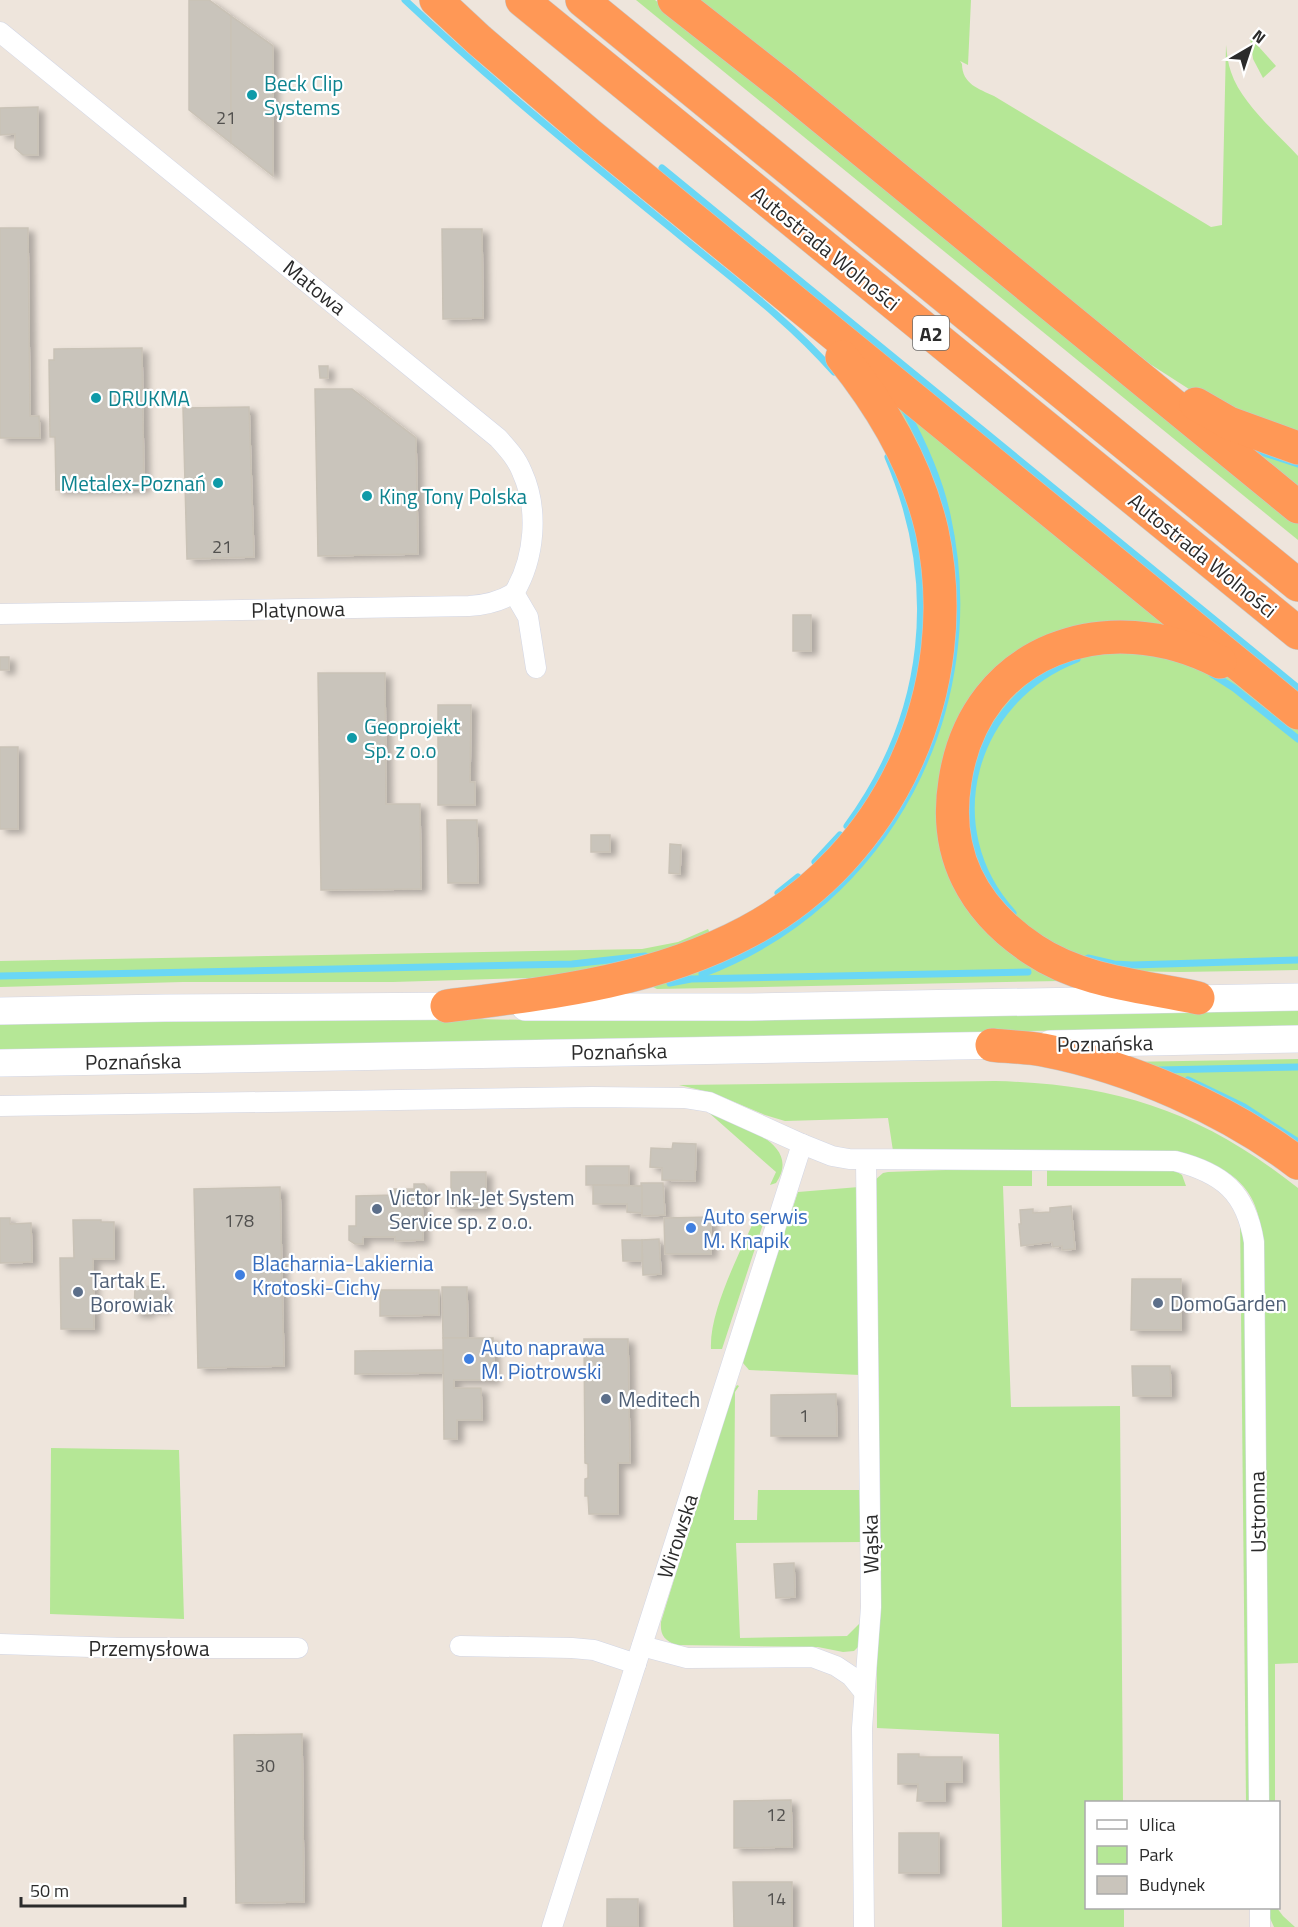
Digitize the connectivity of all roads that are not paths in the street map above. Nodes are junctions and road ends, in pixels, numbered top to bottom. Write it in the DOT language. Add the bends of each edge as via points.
graph roads {
  1 [pos="436,0"];
  2 [pos="522,0"];
  3 [pos="582,0"];
  4 [pos="674,0"];
  5 [pos="0,32"];
  6 [pos="789,298"];
  7 [pos="1126,365"];
  8 [pos="1298,448"];
  9 [pos="1298,507"];
  10 [pos="1298,585"];
  11 [pos="514,593"];
  12 [pos="0,614"];
  13 [pos="1298,633"];
  14 [pos="536,668"];
  15 [pos="1289,706"];
  16 [pos="1298,997"];
  17 [pos="1198,998"];
  18 [pos="447,1006"];
  19 [pos="0,1011"];
  20 [pos="1298,1039"];
  21 [pos="992,1045"];
  22 [pos="0,1063"];
  23 [pos="0,1106"];
  24 [pos="802,1144"];
  25 [pos="866,1160"];
  26 [pos="1298,1163"];
  27 [pos="0,1644"];
  28 [pos="460,1646"];
  29 [pos="298,1648"];
  30 [pos="639,1655"];
  31 [pos="864,1692"];
  32 [pos="1260,1801"];
  33 [pos="1260,1909"];
  34 [pos="552,1927"];
  35 [pos="864,1927"];
  36 [pos="1260,1927"];
  1 -- 6 [label="highway" via="534,88"];
  2 -- 13 [label="highway, Autostrada Wolności / A2"];
  3 -- 10 [label="highway, Autostrada Wolności / A2"];
  4 -- 7 [label="highway"];
  5 -- 11 [label="street, Matowa" via="512,453 531,504 531,545 524,574"];
  6 -- 15 [label="highway"];
  6 -- 18 [label="highway" via="828,340 880,409 910,466 932,530 940,603 938,639 928,704 903,770 886,802 847,854 802,896 749,931 692,958 637,975 560,992"];
  7 -- 8 [label="highway" via="1229,423"];
  7 -- 9 [label="highway"];
  11 -- 12 [label="street, Platynowa" via="485,606"];
  11 -- 14 [label="street" via="528,617"];
  15 -- 17 [label="highway" via="1228,666 1187,647 1119,636 1087,639 1029,663 993,694 968,733 951,809 957,856 978,898 1006,930 1071,970"];
  16 -- 17 [label="main road, Poznańska"];
  17 -- 18 [label="main road, Poznańska" via="750,1007"];
  18 -- 19 [label="main road, Poznańska"];
  20 -- 21 [label="main road, Poznańska"];
  21 -- 22 [label="main road, Poznańska"];
  21 -- 26 [label="highway" via="1063,1054 1147,1081 1225,1116"];
  23 -- 24 [label="street" via="684,1098 709,1102"];
  24 -- 25 [label="street" via="832,1156"];
  24 -- 30 [label="street, Wirowska"];
  25 -- 31 [label="street, Wąska" via="871,1607"];
  25 -- 32 [label="street, Ustronna" via="1175,1161 1209,1172 1244,1204 1254,1242"];
  27 -- 29 [label="street, Przemysłowa"];
  28 -- 30 [label="street" via="572,1648"];
  30 -- 31 [label="street" via="812,1658 836,1666"];
  30 -- 34 [label="street, Wirowska"];
  31 -- 35 [label="street, Wąska"];
  33 -- 36 [label="street"];
}
